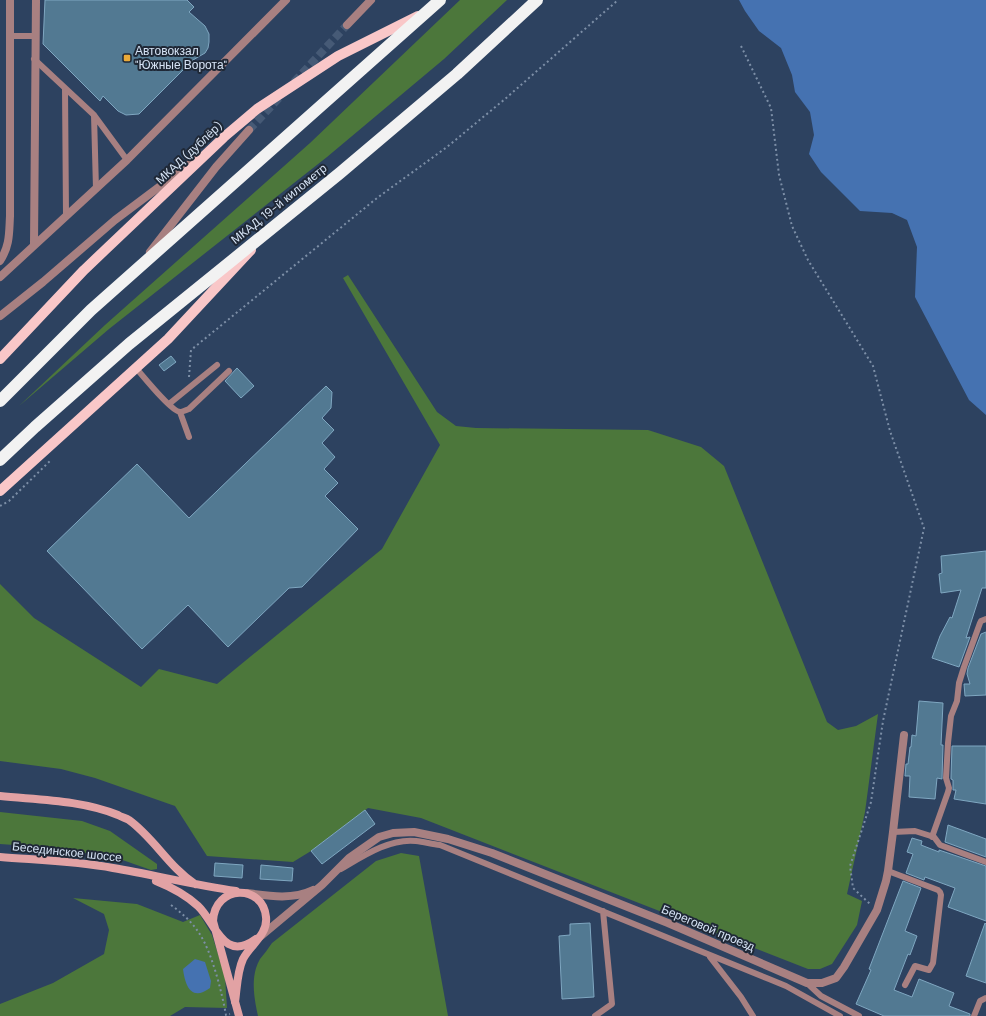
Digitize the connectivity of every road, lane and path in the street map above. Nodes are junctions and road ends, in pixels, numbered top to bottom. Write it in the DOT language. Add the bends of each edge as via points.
graph roads {
  1 [pos="10,0"];
  2 [pos="36,0"];
  3 [pos="286,0"];
  4 [pos="371,0"];
  5 [pos="440,0"];
  6 [pos="537,0"];
  7 [pos="618,0"];
  8 [pos="429,10"];
  9 [pos="347,25"];
  10 [pos="10,36"];
  11 [pos="35,36"];
  12 [pos="741,46"];
  13 [pos="34,59"];
  14 [pos="66,89"];
  15 [pos="94,115"];
  16 [pos="249,130"];
  17 [pos="224,137"];
  18 [pos="128,160"];
  19 [pos="96,190"];
  20 [pos="66,215"];
  21 [pos="277,223"];
  22 [pos="34,244"];
  23 [pos="0,261"];
  24 [pos="136,269"];
  25 [pos="0,276"];
  26 [pos="0,316"];
  27 [pos="0,359"];
  28 [pos="217,365"];
  29 [pos="136,368"];
  30 [pos="229,371"];
  31 [pos="188,388"];
  32 [pos="4,397"];
  33 [pos="168,404"];
  34 [pos="180,412"];
  35 [pos="189,437"];
  36 [pos="0,460"];
  37 [pos="51,460"];
  38 [pos="0,491"];
  39 [pos="0,506"];
  40 [pos="986,619"];
  41 [pos="904,735"];
  42 [pos="0,796"];
  43 [pos="893,832"];
  44 [pos="932,837"];
  45 [pos="0,857"];
  46 [pos="986,862"];
  47 [pos="337,871"];
  48 [pos="888,871"];
  49 [pos="132,872"];
  50 [pos="197,885"];
  51 [pos="322,885"];
  52 [pos="245,893"];
  53 [pos="171,905"];
  54 [pos="877,910"];
  55 [pos="603,911"];
  56 [pos="214,928"];
  57 [pos="260,936"];
  58 [pos="709,955"];
  59 [pos="807,983"];
  60 [pos="905,985"];
  61 [pos="986,998"];
  62 [pos="235,1002"];
  63 [pos="238,1014"];
  64 [pos="595,1016"];
  65 [pos="753,1016"];
  66 [pos="840,1016"];
  67 [pos="859,1016"];
  68 [pos="974,1016"];
  1 -- 10 [label="street"];
  2 -- 11 [label="street"];
  3 -- 18 [label="street"];
  4 -- 9 [label="street"];
  5 -- 8 [label="highway"];
  6 -- 21 [label="highway, МКАД, 19-й километр" via="452,79"];
  7 -- 31 [label="path" via="447,147 377,198 191,350"];
  8 -- 17 [label="main road, МКАД (дублёр)" via="338,56 257,109"];
  8 -- 24 [label="highway"];
  10 -- 11 [label="lane"];
  10 -- 23 [label="street" via="9,238 7,251"];
  11 -- 13 [label="street"];
  12 -- 54 [label="path" via="771,108 779,175 792,226 808,260 873,366 890,431 924,528 883,721 871,802 850,866 853,888"];
  13 -- 14 [label="lane"];
  13 -- 22 [label="street"];
  14 -- 15 [label="lane"];
  14 -- 20 [label="lane"];
  15 -- 18 [label="lane"];
  15 -- 19 [label="lane"];
  16 -- 24 [label="street" via="216,167"];
  17 -- 26 [label="street" via="115,220"];
  17 -- 27 [label="main road, МКАД (дублёр)" via="84,270"];
  18 -- 19 [label="street"];
  19 -- 20 [label="street"];
  20 -- 22 [label="street"];
  21 -- 29 [label="main road" via="168,339"];
  21 -- 36 [label="highway, МКАД, 19-й километр" via="129,344"];
  22 -- 25 [label="street"];
  24 -- 32 [label="highway"];
  28 -- 31 [label="lane"];
  29 -- 33 [label="lane"];
  29 -- 38 [label="main road"];
  30 -- 34 [label="lane" via="189,409"];
  31 -- 33 [label="lane"];
  33 -- 34 [label="lane"];
  34 -- 35 [label="lane"];
  37 -- 39 [label="path" via="9,501"];
  40 -- 44 [label="lane" via="980,623 959,683 948,743 948,792"];
  41 -- 43 [label="street, Береговой проезд"];
  42 -- 50 [label="street" via="89,807 128,820 152,840 178,870"];
  43 -- 44 [label="lane" via="915,831"];
  43 -- 48 [label="street, Береговой проезд"];
  44 -- 46 [label="lane" via="940,845"];
  45 -- 49 [label="street, Бесединское шоссе" via="93,865"];
  47 -- 51 [label="street, Береговой проезд"];
  47 -- 55 [label="lane" via="368,853 391,844 415,840 440,846"];
  47 -- 59 [label="street, Береговой проезд" via="349,858 379,837 392,833 414,832 441,838 506,858 668,923"];
  48 -- 54 [label="street, Береговой проезд"];
  48 -- 60 [label="lane" via="938,890 941,895 933,963 929,970 914,966"];
  49 -- 50 [label="street, Бесединское шоссе"];
  49 -- 56 [label="street, Бесединское шоссе" via="185,895 202,910"];
  50 -- 52 [label="street, Бесединское шоссе"];
  51 -- 52 [label="street" via="298,895"];
  51 -- 57 [label="street"];
  52 -- 56 [label="street" via="231,894 219,901 213,914"];
  52 -- 57 [label="street" via="257,899 265,910 266,924"];
  53 -- 63 [label="path" via="200,934 226,1015"];
  54 -- 59 [label="street, Береговой проезд" via="836,978 822,983"];
  55 -- 58 [label="lane"];
  55 -- 64 [label="lane" via="612,1004"];
  56 -- 57 [label="street" via="222,939 234,946 248,944"];
  56 -- 62 [label="street"];
  57 -- 62 [label="street" via="243,960"];
  58 -- 65 [label="lane"];
  58 -- 66 [label="lane" via="786,986"];
  59 -- 67 [label="lane" via="821,996"];
  61 -- 68 [label="lane" via="980,1001"];
  62 -- 63 [label="street"];
}
